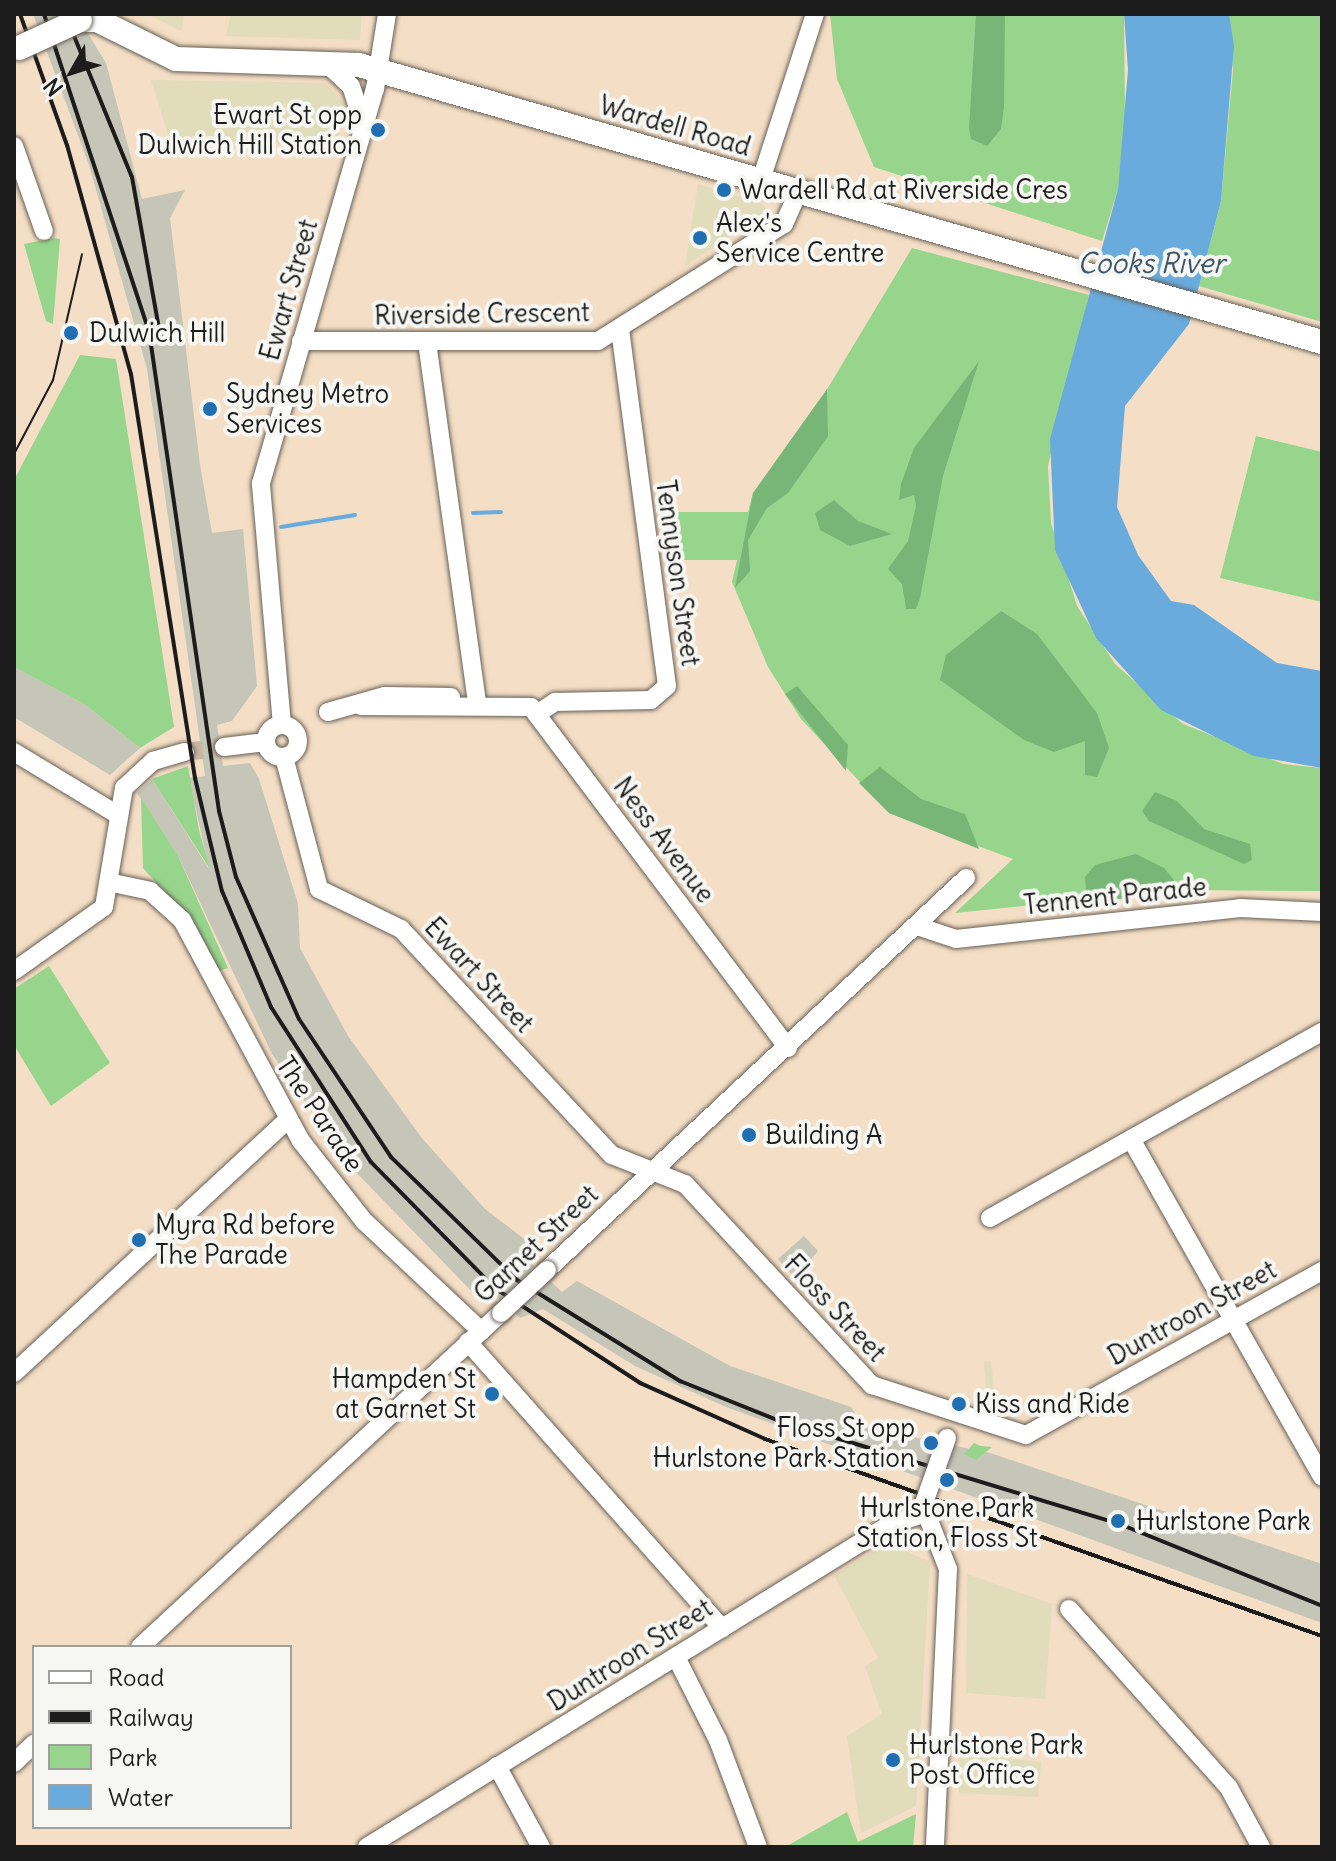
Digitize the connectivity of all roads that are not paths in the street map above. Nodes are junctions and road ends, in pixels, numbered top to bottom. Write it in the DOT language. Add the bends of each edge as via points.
graph roads {
  1 [pos="387,14"];
  2 [pos="815,14"];
  3 [pos="116,23"];
  4 [pos="16,48"];
  5 [pos="322,60"];
  6 [pos="379,71"];
  7 [pos="364,126"];
  8 [pos="14,146"];
  9 [pos="761,180"];
  10 [pos="799,190"];
  11 [pos="44,231"];
  12 [pos="620,329"];
  13 [pos="301,341"];
  14 [pos="427,342"];
  15 [pos="1322,342"];
  16 [pos="477,702"];
  17 [pos="328,712"];
  18 [pos="537,714"];
  19 [pos="282,725"];
  20 [pos="266,742"];
  21 [pos="224,747"];
  22 [pos="14,752"];
  23 [pos="185,752"];
  24 [pos="284,757"];
  25 [pos="118,815"];
  26 [pos="966,878"];
  27 [pos="113,883"];
  28 [pos="1322,912"];
  29 [pos="917,926"];
  30 [pos="14,971"];
  31 [pos="1321,1032"];
  32 [pos="788,1048"];
  33 [pos="286,1121"];
  34 [pos="1131,1139"];
  35 [pos="653,1171"];
  36 [pos="990,1218"];
  37 [pos="1322,1271"];
  38 [pos="1233,1321"];
  39 [pos="474,1336"];
  40 [pos="14,1373"];
  41 [pos="955,1414"];
  42 [pos="1322,1477"];
  43 [pos="923,1509"];
  44 [pos="1069,1609"];
  45 [pos="722,1628"];
  46 [pos="142,1645"];
  47 [pos="676,1657"];
  48 [pos="32,1746"];
  49 [pos="14,1763"];
  50 [pos="497,1766"];
  51 [pos="367,1847"];
  52 [pos="541,1847"];
  53 [pos="758,1847"];
  54 [pos="935,1847"];
  55 [pos="1261,1847"];
  1 -- 6 [label="street, Ewart Street"];
  2 -- 9 [label="street"];
  3 -- 4 [label="main road, Wardell Road, bridge" via="80,20"];
  3 -- 5 [label="main road, Wardell Road" via="176,59"];
  5 -- 6 [label="main road, Wardell Road"];
  5 -- 7 [label="street" via="358,97"];
  6 -- 7 [label="street, Ewart Street"];
  6 -- 9 [label="main road, Wardell Road"];
  7 -- 13 [label="street, Ewart Street"];
  8 -- 11 [label="street"];
  9 -- 10 [label="main road, Wardell Road"];
  10 -- 12 [label="street, Riverside Crescent" via="784,224"];
  10 -- 15 [label="main road, Wardell Road"];
  12 -- 14 [label="street, Riverside Crescent" via="598,341"];
  12 -- 18 [label="street, Tennyson Street" via="667,686 651,700 555,702"];
  13 -- 14 [label="street, Riverside Crescent"];
  13 -- 19 [label="street, Ewart Street" via="261,483"];
  14 -- 16 [label="street"];
  16 -- 17 [label="street"];
  16 -- 18 [label="street" via="521,702"];
  18 -- 32 [label="street, Ness Avenue"];
  19 -- 20 [label="street"];
  19 -- 24 [label="street, Ewart Street" via="298,743"];
  20 -- 21 [label="street"];
  20 -- 24 [label="street"];
  22 -- 25 [label="street"];
  23 -- 25 [label="street" via="144,767 124,788"];
  24 -- 35 [label="street, Ewart Street" via="319,889 401,929 612,1155"];
  25 -- 27 [label="street"];
  26 -- 29 [label="street, Garnet Street"];
  27 -- 30 [label="street" via="94,918"];
  27 -- 33 [label="street, The Parade" via="150,891 182,920"];
  28 -- 29 [label="street, Tennent Parade" via="1240,908 956,939"];
  29 -- 32 [label="street, Garnet Street"];
  31 -- 34 [label="street"];
  32 -- 35 [label="street, Garnet Street"];
  33 -- 39 [label="street, The Parade" via="364,1221"];
  33 -- 40 [label="street"];
  34 -- 36 [label="street"];
  34 -- 38 [label="street"];
  35 -- 39 [label="street, Garnet Street, bridge"];
  35 -- 41 [label="street, Floss Street" via="685,1184 868,1382"];
  37 -- 38 [label="street, Duntroon Street"];
  38 -- 41 [label="street, Duntroon Street" via="1026,1435"];
  38 -- 42 [label="street"];
  39 -- 45 [label="street, The Parade"];
  39 -- 46 [label="street, Garnet Street"];
  41 -- 43 [label="street, bridge"];
  43 -- 45 [label="street, Duntroon Street"];
  43 -- 54 [label="street" via="948,1569"];
  44 -- 55 [label="street" via="1229,1788"];
  45 -- 47 [label="street, Duntroon Street"];
  47 -- 50 [label="street, Duntroon Street"];
  47 -- 53 [label="street" via="718,1740"];
  48 -- 49 [label="street"];
  50 -- 51 [label="street, Duntroon Street"];
  50 -- 52 [label="street"];
}
